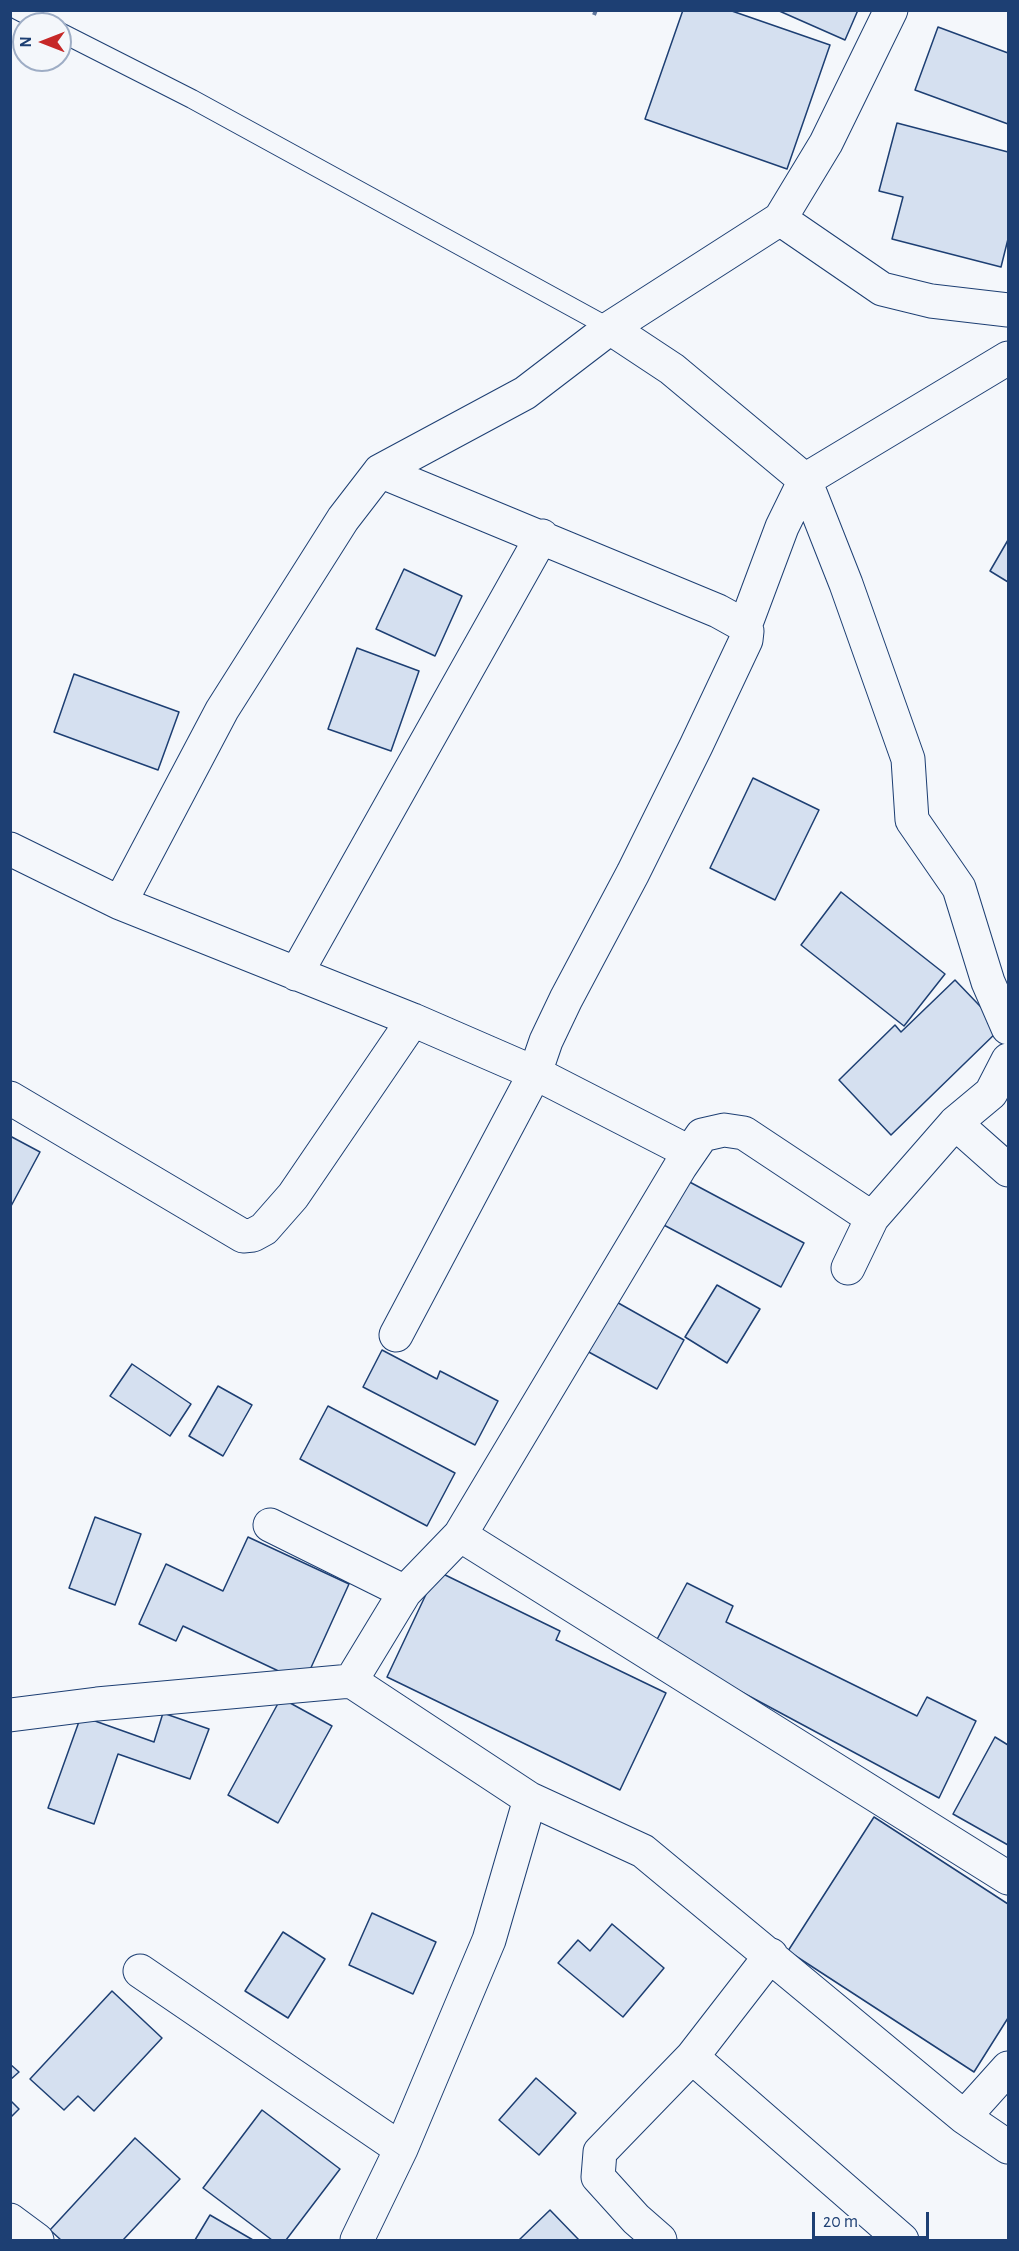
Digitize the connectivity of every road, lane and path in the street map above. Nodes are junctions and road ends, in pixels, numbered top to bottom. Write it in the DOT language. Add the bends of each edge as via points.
graph roads {
  1 [pos="891,10"];
  2 [pos="72,38"];
  3 [pos="780,219"];
  4 [pos="1008,310"];
  5 [pos="610,328"];
  6 [pos="1008,358"];
  7 [pos="380,471"];
  8 [pos="805,480"];
  9 [pos="542,536"];
  10 [pos="745,626"];
  11 [pos="10,849"];
  12 [pos="120,903"];
  13 [pos="296,974"];
  14 [pos="412,1020"];
  15 [pos="1008,1028"];
  16 [pos="1008,1060"];
  17 [pos="535,1073"];
  18 [pos="10,1098"];
  19 [pos="955,1123"];
  20 [pos="689,1152"];
  21 [pos="1008,1170"];
  22 [pos="872,1218"];
  23 [pos="848,1268"];
  24 [pos="396,1335"];
  25 [pos="270,1525"];
  26 [pos="460,1535"];
  27 [pos="405,1592"];
  28 [pos="351,1681"];
  29 [pos="10,1716"];
  30 [pos="530,1799"];
  31 [pos="1008,1878"];
  32 [pos="771,1955"];
  33 [pos="140,1971"];
  34 [pos="692,2057"];
  35 [pos="1008,2068"];
  36 [pos="964,2117"];
  37 [pos="1008,2147"];
  38 [pos="401,2149"];
  39 [pos="10,2220"];
  40 [pos="37,2241"];
  41 [pos="357,2241"];
  42 [pos="660,2241"];
  43 [pos="902,2241"];
  1 -- 3 [label="street" via="826,143"];
  2 -- 5 [label="lane" via="192,99"];
  3 -- 4 [label="street" via="882,289 931,301"];
  3 -- 5 [label="street"];
  5 -- 7 [label="street" via="525,393"];
  5 -- 8 [label="street" via="672,369"];
  6 -- 8 [label="street"];
  7 -- 9 [label="street"];
  7 -- 12 [label="street" via="344,519 222,710"];
  8 -- 10 [label="street" via="782,527"];
  8 -- 15 [label="street" via="908,759 912,819 959,888 988,982"];
  9 -- 10 [label="street"];
  9 -- 13 [label="street"];
  10 -- 17 [label="street" via="746,640 633,873 566,999"];
  11 -- 12 [label="street"];
  12 -- 13 [label="street"];
  13 -- 14 [label="street"];
  14 -- 17 [label="street"];
  14 -- 18 [label="street" via="293,1196 264,1229 253,1235 243,1236"];
  16 -- 19 [label="street" via="991,1093"];
  17 -- 20 [label="street"];
  17 -- 24 [label="street"];
  19 -- 21 [label="street"];
  19 -- 22 [label="street"];
  20 -- 22 [label="street" via="702,1136 724,1130 744,1133"];
  20 -- 26 [label="street"];
  22 -- 23 [label="street"];
  25 -- 27 [label="street"];
  26 -- 27 [label="street"];
  26 -- 31 [label="street"];
  27 -- 28 [label="street"];
  28 -- 29 [label="street" via="97,1704"];
  28 -- 30 [label="street"];
  30 -- 32 [label="street" via="643,1851"];
  30 -- 38 [label="street" via="489,1940"];
  32 -- 34 [label="street"];
  32 -- 36 [label="street"];
  33 -- 38 [label="street"];
  34 -- 42 [label="street" via="606,2144 597,2162 598,2177"];
  34 -- 43 [label="street"];
  35 -- 36 [label="street"];
  36 -- 37 [label="street"];
  38 -- 41 [label="street"];
  39 -- 40 [label="street"];
}
